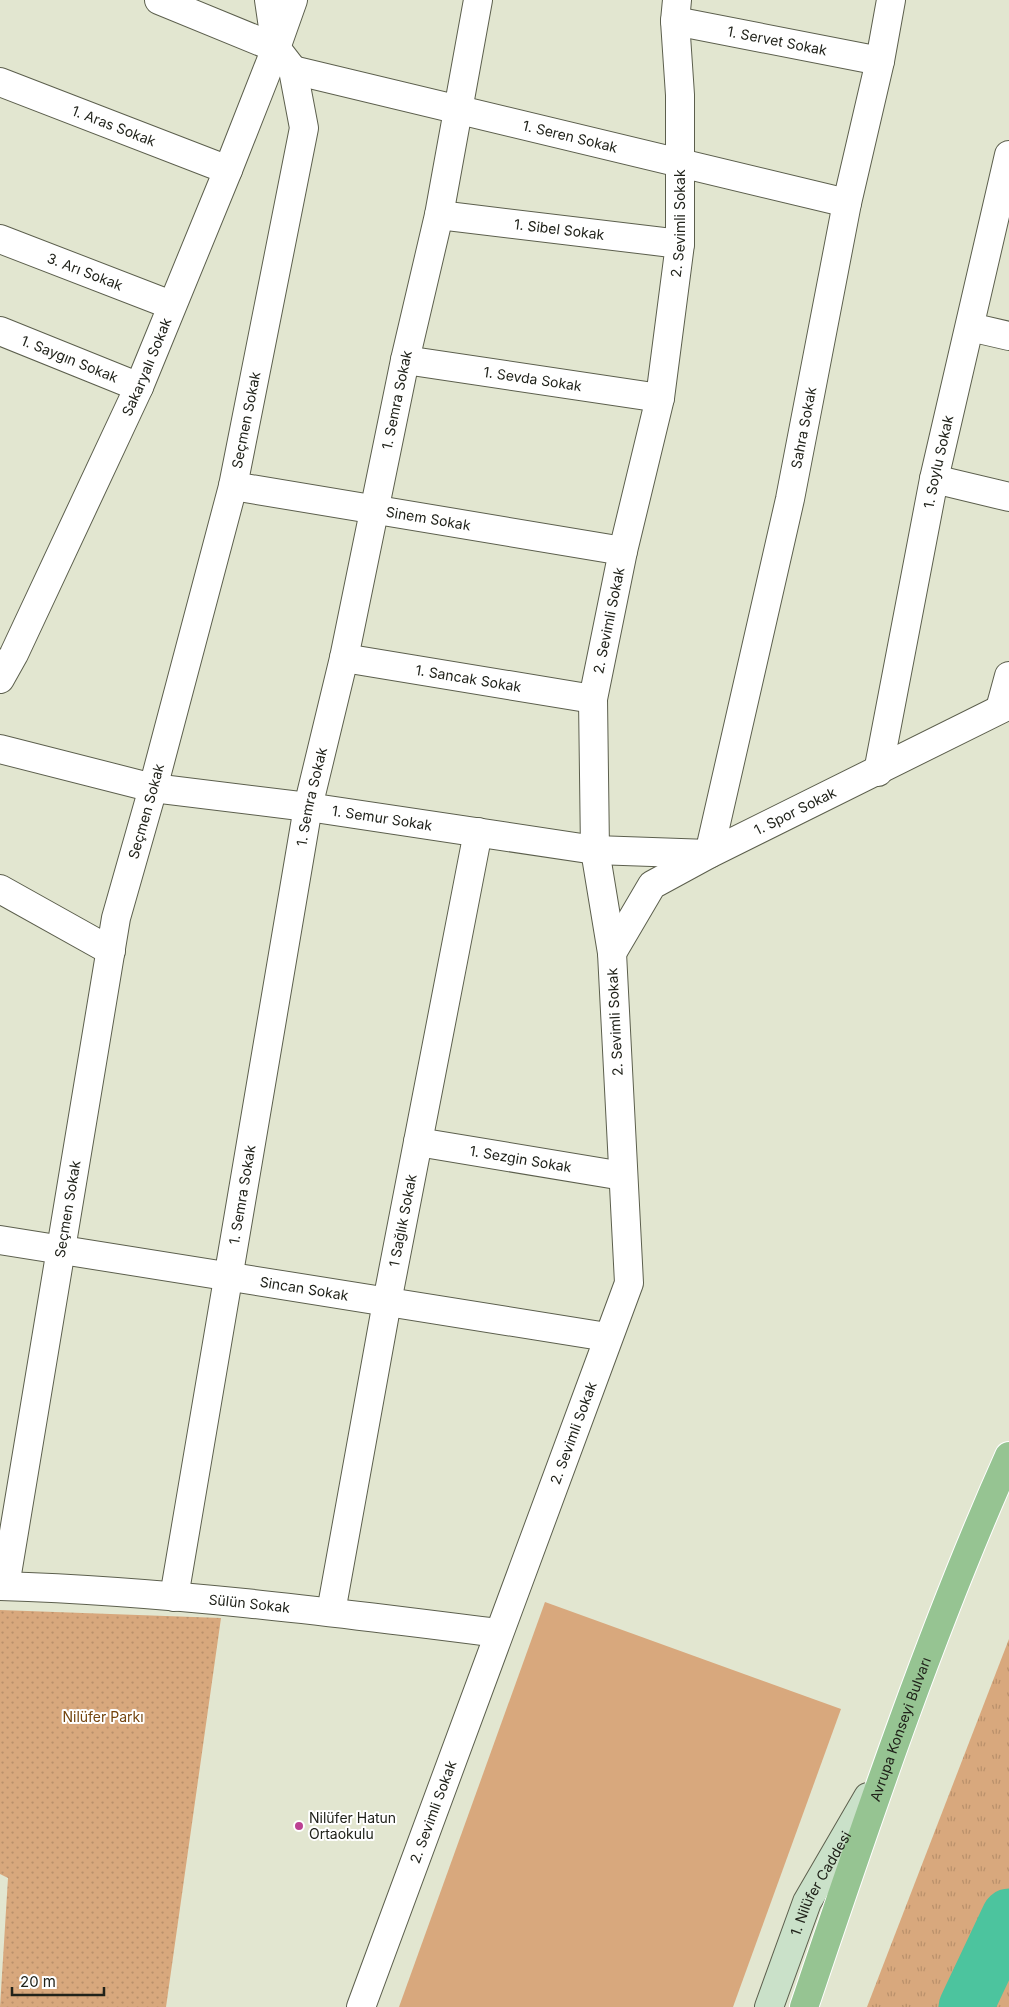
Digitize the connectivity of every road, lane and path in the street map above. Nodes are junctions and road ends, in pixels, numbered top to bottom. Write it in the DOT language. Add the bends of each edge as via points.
graph roads {
  1 [pos="159,0"];
  2 [pos="269,0"];
  3 [pos="293,0"];
  4 [pos="478,0"];
  5 [pos="891,0"];
  6 [pos="676,10"];
  7 [pos="276,48"];
  8 [pos="880,61"];
  9 [pos="293,70"];
  10 [pos="0,82"];
  11 [pos="459,111"];
  12 [pos="1009,154"];
  13 [pos="679,163"];
  14 [pos="228,170"];
  15 [pos="1005,193"];
  16 [pos="847,203"];
  17 [pos="439,214"];
  18 [pos="0,239"];
  19 [pos="680,244"];
  20 [pos="170,306"];
  21 [pos="970,327"];
  22 [pos="1,333"];
  23 [pos="1009,336"];
  24 [pos="405,360"];
  25 [pos="138,387"];
  26 [pos="660,398"];
  27 [pos="934,479"];
  28 [pos="233,486"];
  29 [pos="1009,497"];
  30 [pos="375,509"];
  31 [pos="623,551"];
  32 [pos="7,651"];
  33 [pos="344,658"];
  34 [pos="1009,676"];
  35 [pos="0,679"];
  36 [pos="593,698"];
  37 [pos="1004,707"];
  38 [pos="0,749"];
  39 [pos="878,772"];
  40 [pos="153,788"];
  41 [pos="308,807"];
  42 [pos="478,832"];
  43 [pos="595,850"];
  44 [pos="709,854"];
  45 [pos="0,889"];
  46 [pos="111,951"];
  47 [pos="612,953"];
  48 [pos="418,1142"];
  49 [pos="623,1176"];
  50 [pos="0,1240"];
  51 [pos="62,1250"];
  52 [pos="227,1276"];
  53 [pos="387,1302"];
  54 [pos="607,1338"];
  55 [pos="1009,1456"];
  56 [pos="1009,1468"];
  57 [pos="986,1507"];
  58 [pos="2,1586"];
  59 [pos="174,1597"];
  60 [pos="331,1612"];
  61 [pos="498,1633"];
  62 [pos="885,1768"];
  63 [pos="361,2007"];
  64 [pos="769,2007"];
  65 [pos="804,2007"];
  1 -- 7 [label="street"];
  2 -- 7 [label="street"];
  3 -- 7 [label="street, Sakaryalı Sokak"];
  4 -- 11 [label="street, 1. Semra Sokak"];
  5 -- 8 [label="street, Sahra Sokak"];
  6 -- 8 [label="street, 1. Servet Sokak"];
  6 -- 13 [label="street, 2. Sevimli Sokak"];
  7 -- 9 [label="street, Seçmen Sokak"];
  7 -- 14 [label="street, Sakaryalı Sokak"];
  8 -- 16 [label="street, Sahra Sokak"];
  9 -- 11 [label="street, 1. Seren Sokak"];
  9 -- 28 [label="street, Seçmen Sokak" via="304,128"];
  10 -- 14 [label="street, 1. Aras Sokak"];
  11 -- 13 [label="street, 1. Seren Sokak"];
  11 -- 17 [label="street, 1. Semra Sokak"];
  12 -- 15 [label="street, 1. Soylu Sokak"];
  13 -- 16 [label="street, 1. Seren Sokak"];
  13 -- 19 [label="street, 2. Sevimli Sokak"];
  14 -- 20 [label="street, Sakaryalı Sokak"];
  15 -- 21 [label="street, 1. Soylu Sokak"];
  16 -- 44 [label="street, Sahra Sokak" via="790,499"];
  17 -- 19 [label="street, 1. Sibel Sokak"];
  17 -- 24 [label="street, 1. Semra Sokak"];
  18 -- 20 [label="street, 3. Arı Sokak"];
  19 -- 26 [label="street, 2. Sevimli Sokak"];
  20 -- 25 [label="street, Sakaryalı Sokak"];
  21 -- 23 [label="street"];
  21 -- 27 [label="street, 1. Soylu Sokak"];
  22 -- 25 [label="street, 1. Saygın Sokak"];
  24 -- 26 [label="street, 1. Sevda Sokak"];
  24 -- 30 [label="street, 1. Semra Sokak"];
  25 -- 32 [label="street, Sakaryalı Sokak"];
  26 -- 31 [label="street, 2. Sevimli Sokak"];
  27 -- 29 [label="street"];
  27 -- 39 [label="street, 1. Soylu Sokak"];
  28 -- 30 [label="street, Sinem Sokak"];
  28 -- 40 [label="street, Seçmen Sokak"];
  30 -- 31 [label="street, Sinem Sokak"];
  30 -- 33 [label="street, 1. Semra Sokak"];
  31 -- 36 [label="street, 2. Sevimli Sokak"];
  32 -- 35 [label="street, Sakaryalı Sokak"];
  33 -- 36 [label="street, 1. Sancak Sokak"];
  33 -- 41 [label="street, 1. Semra Sokak"];
  34 -- 37 [label="street"];
  36 -- 43 [label="street, 2. Sevimli Sokak"];
  37 -- 39 [label="street, 1. Spor Sokak"];
  38 -- 40 [label="street, 1. Semur Sokak"];
  39 -- 44 [label="street, 1. Spor Sokak"];
  40 -- 41 [label="street, 1. Semur Sokak"];
  40 -- 46 [label="street, Seçmen Sokak" via="116,918"];
  41 -- 42 [label="street, 1. Semur Sokak"];
  41 -- 52 [label="street, 1. Semra Sokak"];
  42 -- 43 [label="street, 1. Semur Sokak"];
  42 -- 48 [label="street, 1 Sağlık Sokak"];
  43 -- 44 [label="street, 1. Semur Sokak"];
  43 -- 47 [label="street, 2. Sevimli Sokak"];
  44 -- 47 [label="street, 1. Spor Sokak" via="652,885"];
  45 -- 46 [label="street"];
  46 -- 51 [label="street, Seçmen Sokak"];
  47 -- 49 [label="street, 2. Sevimli Sokak"];
  48 -- 49 [label="street, 1. Sezgin Sokak"];
  48 -- 53 [label="street, 1 Sağlık Sokak"];
  49 -- 54 [label="street, 2. Sevimli Sokak" via="629,1283"];
  50 -- 51 [label="street, Sincan Sokak"];
  51 -- 52 [label="street, Sincan Sokak"];
  51 -- 58 [label="street, Seçmen Sokak"];
  52 -- 53 [label="street, Sincan Sokak"];
  52 -- 59 [label="street, 1. Semra Sokak"];
  53 -- 54 [label="street, Sincan Sokak"];
  53 -- 60 [label="street, 1 Sağlık Sokak"];
  54 -- 61 [label="street, 2. Sevimli Sokak"];
  55 -- 57 [label="main road, Avrupa Konseyi Bulvarı"];
  56 -- 57 [label="main road"];
  57 -- 62 [label="main road, Avrupa Konseyi Bulvarı"];
  58 -- 59 [label="street, Sülün Sokak"];
  59 -- 60 [label="street, Sülün Sokak"];
  60 -- 61 [label="street, Sülün Sokak"];
  61 -- 63 [label="street, 2. Sevimli Sokak"];
  62 -- 64 [label="main road, 1. Nilüfer Caddesi" via="807,1902"];
  62 -- 65 [label="main road, Avrupa Konseyi Bulvarı"];
}
